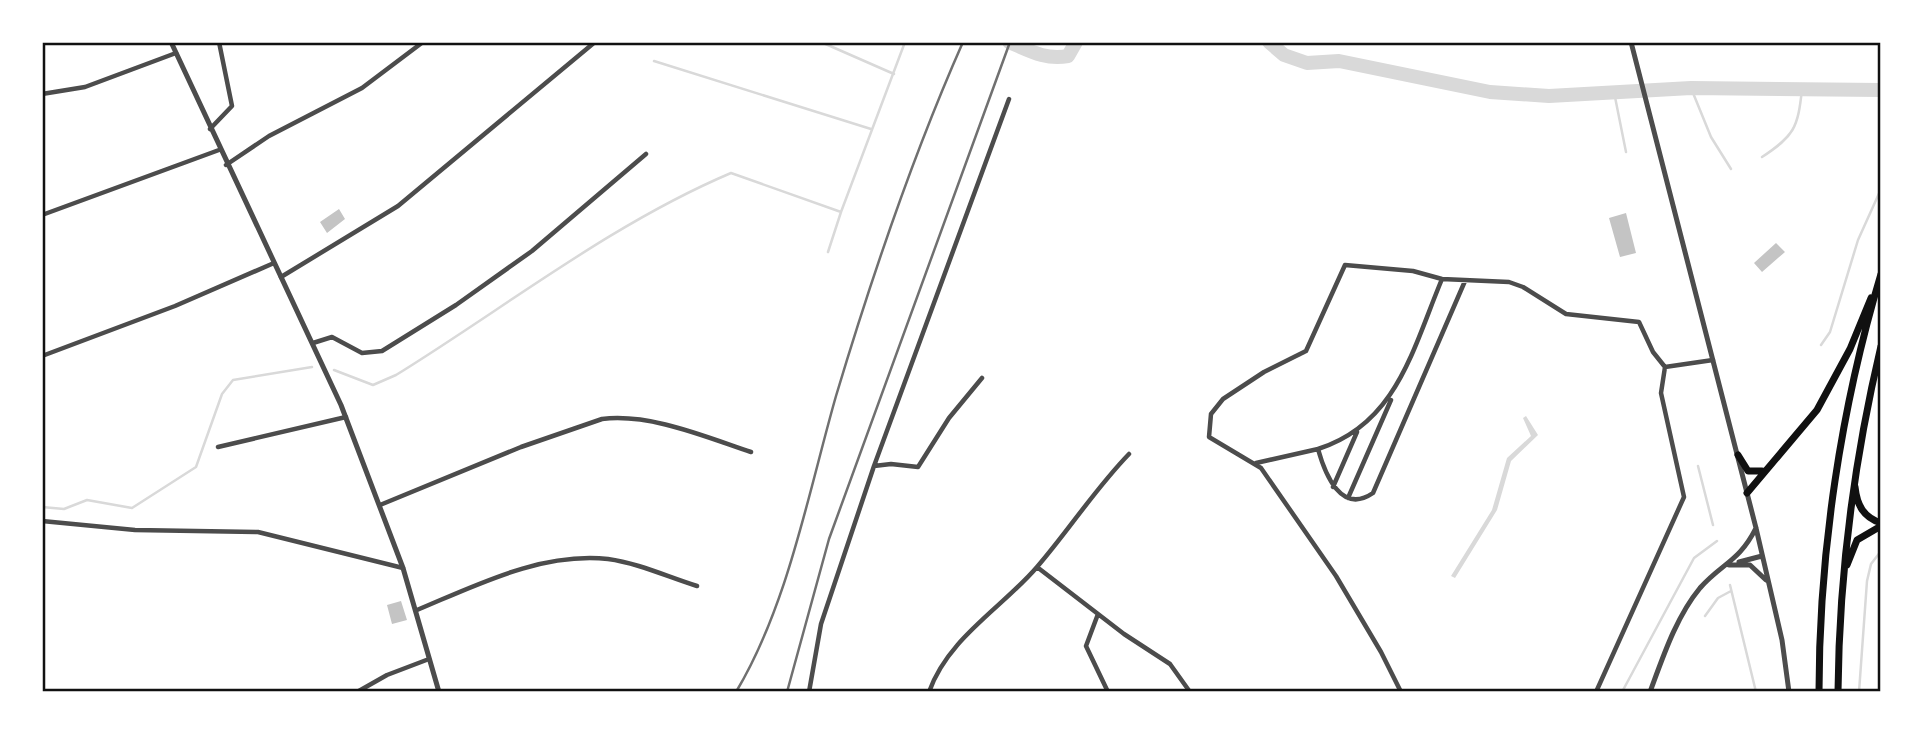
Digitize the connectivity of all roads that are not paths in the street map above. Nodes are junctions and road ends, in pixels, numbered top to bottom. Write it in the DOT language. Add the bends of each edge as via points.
graph roads {
  1 [pos="171,42"];
  2 [pos="219,42"];
  3 [pos="423,42"];
  4 [pos="595,42"];
  5 [pos="1631,42"];
  6 [pos="176,53"];
  7 [pos="42,94"];
  8 [pos="1009,99"];
  9 [pos="210,129"];
  10 [pos="219,150"];
  11 [pos="646,154"];
  12 [pos="226,165"];
  13 [pos="42,215"];
  14 [pos="274,263"];
  15 [pos="1880,276"];
  16 [pos="281,277"];
  17 [pos="1442,279"];
  18 [pos="1465,280"];
  19 [pos="313,343"];
  20 [pos="1881,346"];
  21 [pos="42,356"];
  22 [pos="1713,359"];
  23 [pos="1665,367"];
  24 [pos="982,378"];
  25 [pos="1397,387"];
  26 [pos="345,417"];
  27 [pos="1357,431"];
  28 [pos="218,447"];
  29 [pos="1318,449"];
  30 [pos="751,452"];
  31 [pos="1129,454"];
  32 [pos="1738,455"];
  33 [pos="1256,463"];
  34 [pos="873,466"];
  35 [pos="1766,469"];
  36 [pos="1854,475"];
  37 [pos="1333,487"];
  38 [pos="1747,493"];
  39 [pos="1348,498"];
  40 [pos="380,505"];
  41 [pos="42,521"];
  42 [pos="1881,525"];
  43 [pos="1756,528"];
  44 [pos="1762,556"];
  45 [pos="1729,565"];
  46 [pos="1037,567"];
  47 [pos="403,568"];
  48 [pos="1842,582"];
  49 [pos="1769,584"];
  50 [pos="697,586"];
  51 [pos="417,611"];
  52 [pos="1098,614"];
  53 [pos="430,659"];
  54 [pos="357,692"];
  55 [pos="439,692"];
  56 [pos="809,692"];
  57 [pos="929,692"];
  58 [pos="1108,692"];
  59 [pos="1190,692"];
  60 [pos="1401,692"];
  61 [pos="1596,692"];
  62 [pos="1650,692"];
  63 [pos="1789,692"];
  64 [pos="1819,692"];
  65 [pos="1838,692"];
  1 -- 6 [label="street"];
  2 -- 9 [label="street" via="232,106"];
  3 -- 12 [label="street" via="362,88 269,136"];
  4 -- 16 [label="street" via="398,206"];
  5 -- 22 [label="street"];
  6 -- 7 [label="street" via="85,86"];
  6 -- 9 [label="street"];
  8 -- 34 [label="street"];
  9 -- 10 [label="street"];
  10 -- 12 [label="street"];
  10 -- 13 [label="street"];
  11 -- 19 [label="street" via="532,251 382,351 362,353 331,337"];
  12 -- 14 [label="street"];
  14 -- 16 [label="street"];
  14 -- 21 [label="street"];
  15 -- 35 [label="highway" via="1829,391 1803,429"];
  15 -- 64 [label="highway" via="1853,387 1835,497 1822,605"];
  16 -- 19 [label="street"];
  17 -- 18 [label="street"];
  17 -- 25 [label="street"];
  17 -- 33 [label="street" via="1413,271 1345,265 1306,351 1246,383 1211,414 1209,437"];
  18 -- 23 [label="street" via="1509,282 1566,314 1639,322"];
  18 -- 39 [label="street" via="1373,493 1358,500"];
  19 -- 26 [label="street"];
  20 -- 36 [label="highway"];
  22 -- 23 [label="street"];
  22 -- 32 [label="street"];
  23 -- 61 [label="street" via="1661,393 1684,497"];
  24 -- 34 [label="street" via="918,467"];
  25 -- 27 [label="street" via="1374,418"];
  25 -- 39 [label="street"];
  26 -- 28 [label="street"];
  26 -- 40 [label="street"];
  27 -- 29 [label="street"];
  27 -- 37 [label="street"];
  29 -- 33 [label="street"];
  29 -- 37 [label="street"];
  30 -- 40 [label="street" via="659,424 602,419"];
  31 -- 46 [label="street"];
  32 -- 35 [label="highway" via="1748,471"];
  32 -- 38 [label="street"];
  33 -- 60 [label="street" via="1336,576"];
  34 -- 56 [label="street" via="821,624"];
  35 -- 38 [label="highway"];
  36 -- 42 [label="highway" via="1860,508"];
  36 -- 48 [label="highway"];
  37 -- 39 [label="street"];
  38 -- 43 [label="street"];
  40 -- 47 [label="street"];
  41 -- 47 [label="street" via="135,530 258,532"];
  42 -- 48 [label="highway" via="1852,548"];
  43 -- 44 [label="street"];
  43 -- 45 [label="street"];
  44 -- 45 [label="street"];
  44 -- 49 [label="street"];
  45 -- 49 [label="street" via="1750,565"];
  45 -- 62 [label="street" via="1692,600"];
  46 -- 52 [label="street"];
  46 -- 57 [label="street" via="962,640 933,679"];
  47 -- 51 [label="street"];
  48 -- 65 [label="highway"];
  49 -- 63 [label="street"];
  50 -- 51 [label="street" via="618,561 562,559 531,566"];
  51 -- 53 [label="street"];
  52 -- 58 [label="street" via="1086,646"];
  52 -- 59 [label="street" via="1170,664"];
  53 -- 54 [label="street"];
  53 -- 55 [label="street"];
}
